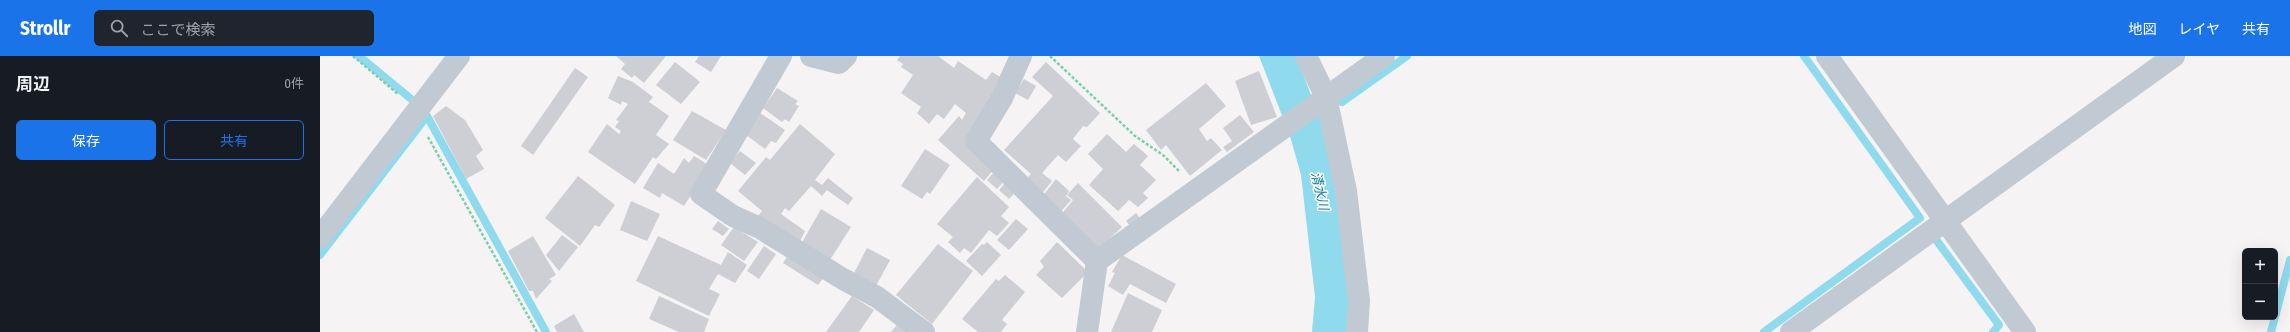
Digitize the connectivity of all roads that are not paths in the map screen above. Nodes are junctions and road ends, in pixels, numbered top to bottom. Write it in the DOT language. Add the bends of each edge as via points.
graph roads {
  1 [pos="458,56"];
  2 [pos="780,56"];
  3 [pos="811,56"];
  4 [pos="846,56"];
  5 [pos="1021,56"];
  6 [pos="1306,56"];
  7 [pos="1384,56"];
  8 [pos="1827,56"];
  9 [pos="2174,56"];
  10 [pos="1326,97"];
  11 [pos="1944,220"];
  12 [pos="320,237"];
  13 [pos="1097,261"];
  14 [pos="924,332"];
  15 [pos="1087,332"];
  16 [pos="1357,332"];
  17 [pos="1791,332"];
  18 [pos="2025,332"];
  1 -- 12 [label="street"];
  2 -- 14 [label="street" via="701,194 733,216 760,228 877,297"];
  3 -- 4 [label="street" via="839,62"];
  5 -- 13 [label="street" via="1002,98 976,141"];
  6 -- 10 [label="street"];
  7 -- 10 [label="street"];
  8 -- 11 [label="street"];
  9 -- 11 [label="street"];
  10 -- 13 [label="street"];
  10 -- 16 [label="street" via="1346,191 1353,244 1359,301"];
  11 -- 17 [label="street"];
  11 -- 18 [label="street"];
  13 -- 15 [label="street"];
}
